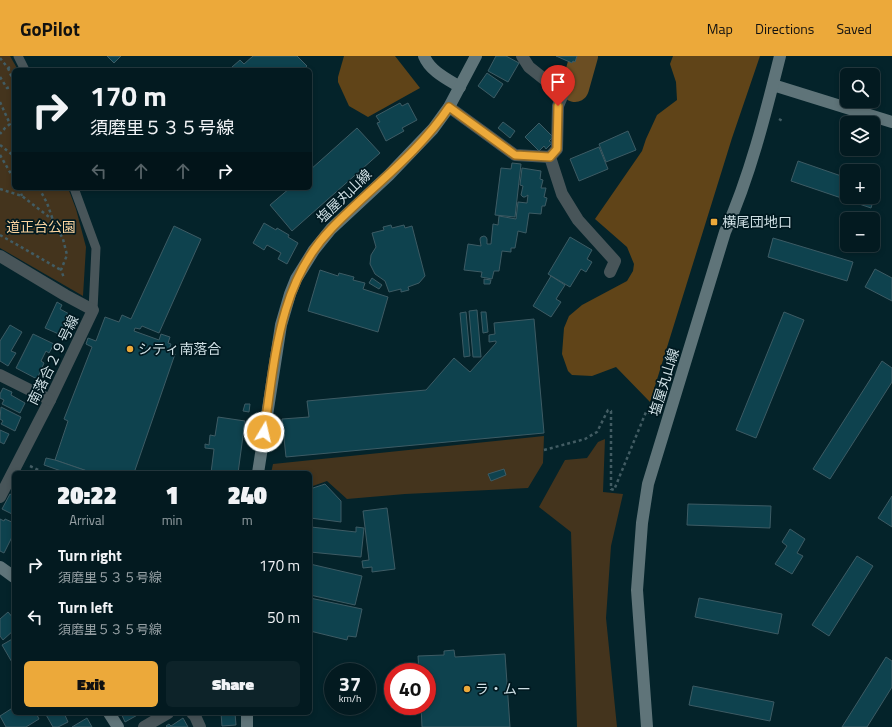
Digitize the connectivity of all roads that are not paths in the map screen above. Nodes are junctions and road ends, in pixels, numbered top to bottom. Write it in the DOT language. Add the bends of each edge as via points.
graph roads {
  1 [pos="424,56"];
  2 [pos="476,56"];
  3 [pos="522,56"];
  4 [pos="780,56"];
  5 [pos="16,60"];
  6 [pos="23,68"];
  7 [pos="773,85"];
  8 [pos="460,87"];
  9 [pos="449,107"];
  10 [pos="892,122"];
  11 [pos="550,157"];
  12 [pos="75,190"];
  13 [pos="0,256"];
  14 [pos="610,272"];
  15 [pos="94,310"];
  16 [pos="0,375"];
  17 [pos="50,400"];
  18 [pos="13,471"];
  19 [pos="258,471"];
  20 [pos="12,474"];
  21 [pos="0,497"];
  22 [pos="0,567"];
  23 [pos="12,576"];
  24 [pos="110,715"];
  25 [pos="161,715"];
  26 [pos="194,715"];
  27 [pos="246,715"];
  28 [pos="118,727"];
  29 [pos="144,727"];
  30 [pos="200,727"];
  31 [pos="247,727"];
  32 [pos="647,727"];
  1 -- 8 [label="street" via="428,64 441,76"];
  2 -- 8 [label="street, 塩屋丸山線"];
  3 -- 11 [label="street" via="529,67 563,94 558,106 557,149"];
  4 -- 7 [label="street, 塩屋丸山線"];
  5 -- 6 [label="lane"];
  7 -- 10 [label="street"];
  7 -- 32 [label="street, 塩屋丸山線" via="762,128 735,211 725,232 648,484 637,590"];
  8 -- 9 [label="street, 塩屋丸山線"];
  9 -- 11 [label="street" via="515,155"];
  9 -- 19 [label="street, 塩屋丸山線" via="423,141 331,229 296,279 281,325"];
  11 -- 14 [label="street" via="562,194 578,220 615,261"];
  12 -- 15 [label="lane" via="96,248"];
  13 -- 15 [label="street, 南落合２９号線"];
  15 -- 17 [label="street, 南落合２９号線"];
  16 -- 17 [label="street"];
  17 -- 18 [label="street, 南落合２９号線"];
  20 -- 21 [label="street, 南落合２９号線"];
  22 -- 23 [label="street"];
  24 -- 28 [label="street"];
  25 -- 29 [label="street"];
  26 -- 30 [label="street"];
  27 -- 31 [label="street"];
}
